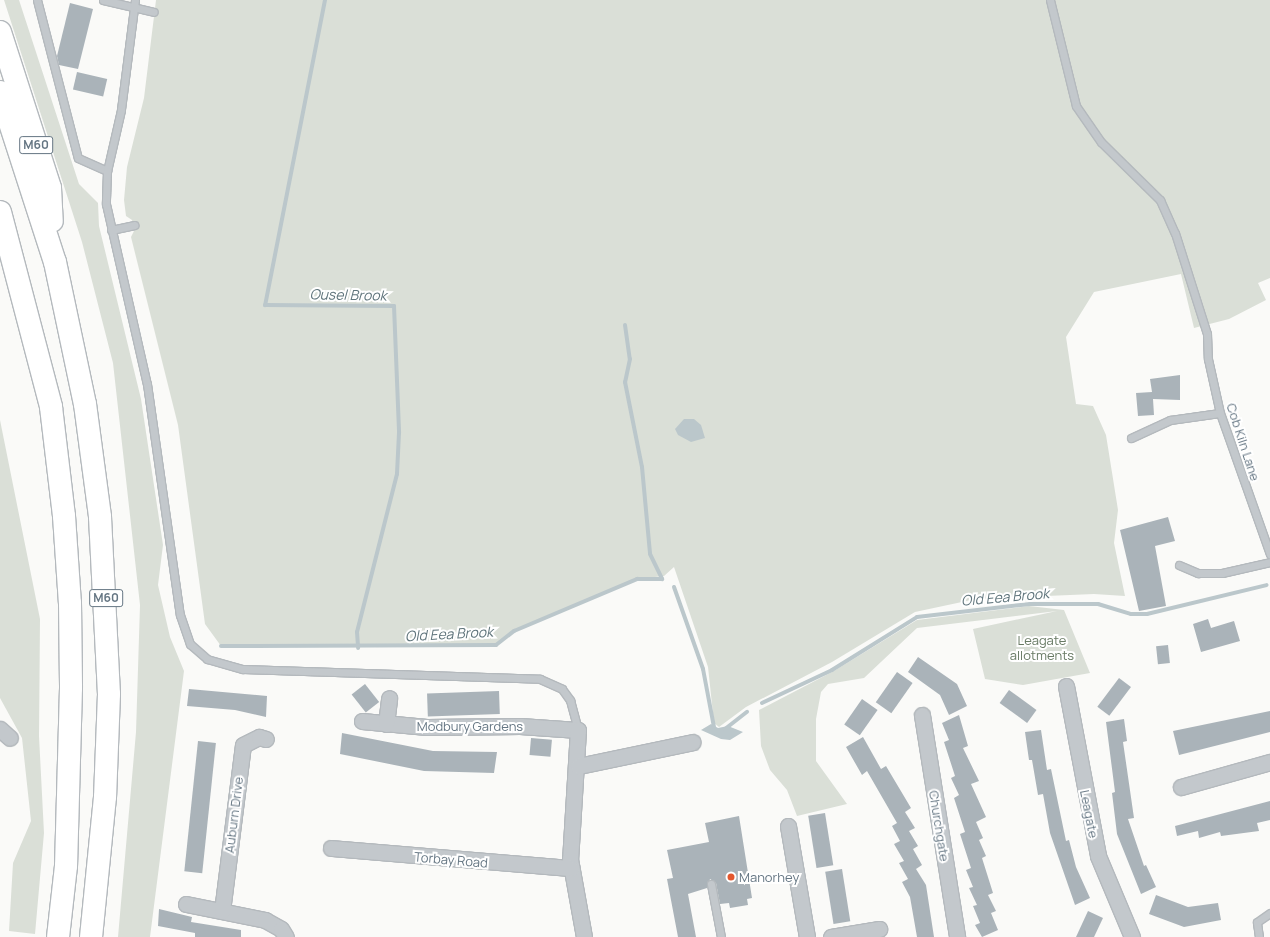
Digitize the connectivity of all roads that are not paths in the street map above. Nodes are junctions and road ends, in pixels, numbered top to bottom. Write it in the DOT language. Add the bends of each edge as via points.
graph roads {
  1 [pos="37,0"];
  2 [pos="103,0"];
  3 [pos="1050,0"];
  4 [pos="134,4"];
  5 [pos="154,12"];
  6 [pos="0,32"];
  7 [pos="0,92"];
  8 [pos="107,171"];
  9 [pos="0,212"];
  10 [pos="134,225"];
  11 [pos="111,230"];
  12 [pos="55,262"];
  13 [pos="0,265"];
  14 [pos="1220,413"];
  15 [pos="1131,438"];
  16 [pos="64,516"];
  17 [pos="1270,554"];
  18 [pos="1270,562"];
  19 [pos="1179,565"];
  20 [pos="1066,686"];
  21 [pos="389,698"];
  22 [pos="922,714"];
  23 [pos="362,721"];
  24 [pos="386,724"];
  25 [pos="578,730"];
  26 [pos="266,739"];
  27 [pos="693,742"];
  28 [pos="1270,762"];
  29 [pos="578,766"];
  30 [pos="1181,786"];
  31 [pos="788,826"];
  32 [pos="331,848"];
  33 [pos="571,868"];
  34 [pos="711,884"];
  35 [pos="186,904"];
  36 [pos="222,911"];
  37 [pos="1270,912"];
  38 [pos="879,929"];
  39 [pos="58,936"];
  40 [pos="91,937"];
  41 [pos="286,937"];
  42 [pos="584,937"];
  43 [pos="721,937"];
  44 [pos="807,937"];
  45 [pos="831,937"];
  46 [pos="957,937"];
  47 [pos="1132,937"];
  48 [pos="1259,937"];
  1 -- 8 [label="lane" via="78,158"];
  2 -- 4 [label="lane"];
  3 -- 14 [label="lane, Cob Kiln Lane" via="1076,106 1101,142 1160,200 1175,233 1207,334 1208,360"];
  4 -- 5 [label="lane"];
  4 -- 8 [label="lane" via="121,110"];
  6 -- 12 [label="highway, M60" via="50,188"];
  7 -- 12 [label="highway, M60"];
  8 -- 11 [label="lane" via="106,204"];
  9 -- 16 [label="highway, M60" via="51,408"];
  10 -- 11 [label="lane"];
  11 -- 25 [label="lane" via="149,392 181,625 197,652 219,664 244,669 540,679 562,689 570,700"];
  12 -- 40 [label="highway, M60" via="85,404 100,517 106,607 105,797"];
  13 -- 16 [label="highway, M60" via="36,392"];
  14 -- 15 [label="lane" via="1170,420 1150,426"];
  14 -- 17 [label="lane, Cob Kiln Lane"];
  16 -- 39 [label="highway, M60" via="70,603 71,688 66,866"];
  18 -- 19 [label="lane" via="1222,573 1198,573"];
  20 -- 47 [label="street, Leagate" via="1098,856"];
  21 -- 24 [label="street"];
  22 -- 46 [label="street, Churchgate"];
  23 -- 24 [label="street, Modbury Gardens"];
  24 -- 25 [label="street, Modbury Gardens"];
  25 -- 29 [label="street"];
  26 -- 36 [label="street, Auburn Drive" via="259,737 243,745"];
  27 -- 29 [label="street"];
  28 -- 30 [label="street"];
  29 -- 33 [label="street"];
  31 -- 44 [label="street"];
  32 -- 33 [label="street, Torbay Road"];
  33 -- 42 [label="street"];
  34 -- 43 [label="lane"];
  35 -- 36 [label="street"];
  36 -- 41 [label="street" via="265,920 281,929"];
  37 -- 48 [label="lane" via="1257,922"];
  38 -- 45 [label="street"];
}
